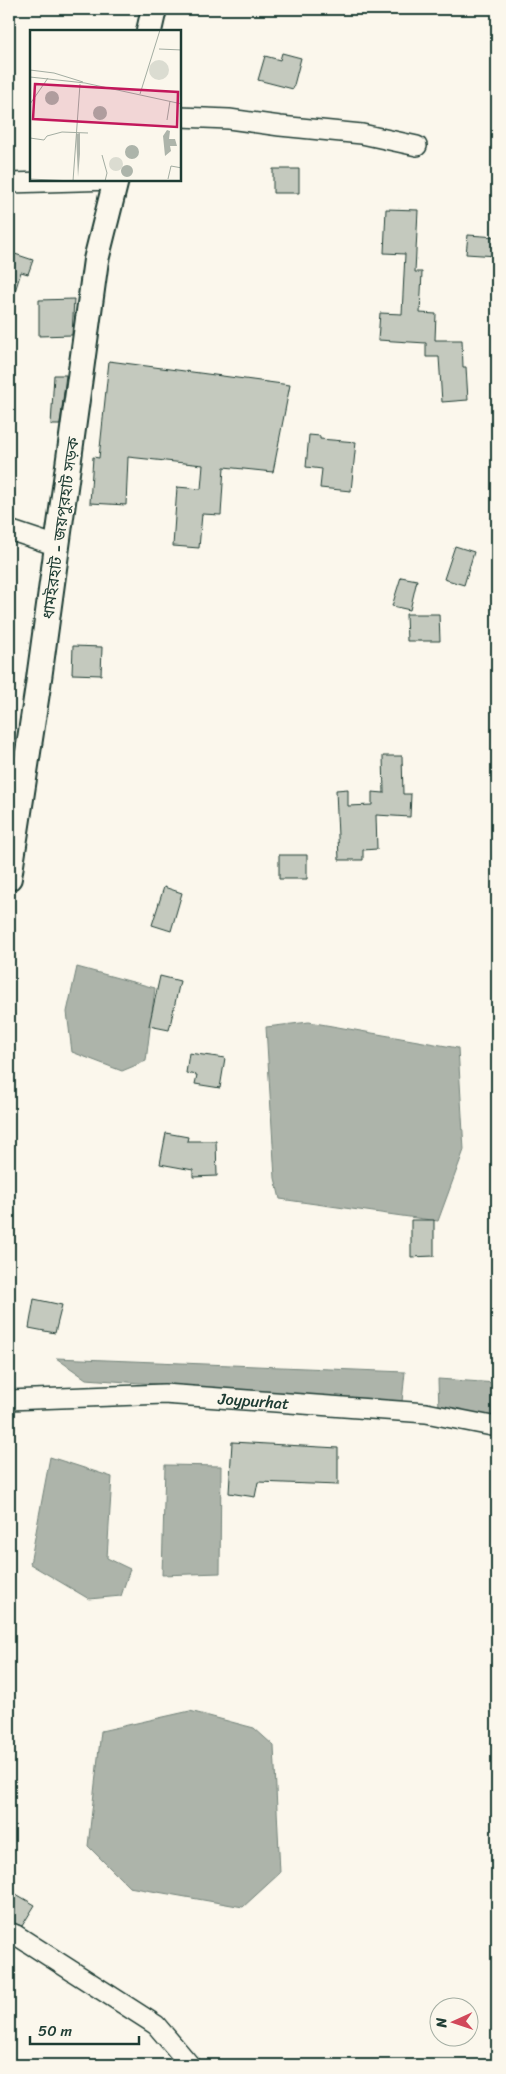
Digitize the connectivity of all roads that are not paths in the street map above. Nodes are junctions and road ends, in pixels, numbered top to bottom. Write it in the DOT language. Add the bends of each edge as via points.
graph roads {
  1 [pos="154,9"];
  2 [pos="148,30"];
  3 [pos="181,117"];
  4 [pos="417,146"];
  5 [pos="80,181"];
  6 [pos="115,181"];
  7 [pos="9,183"];
  8 [pos="9,530"];
  9 [pos="57,546"];
  10 [pos="9,878"];
  11 [pos="9,1400"];
  12 [pos="497,1427"];
  13 [pos="9,1932"];
  14 [pos="190,2065"];
  1 -- 2 [label="main road"];
  3 -- 4 [label="street" via="230,119 362,134"];
  5 -- 7 [label="street"];
  6 -- 9 [label="main road, ধামইরহাট - জয়পুরহাট সড়ক" via="96,260"];
  8 -- 9 [label="street"];
  9 -- 10 [label="main road, ধামইরহাট - জয়পুরহাট সড়ক"];
  11 -- 12 [label="street, Joypurhat" via="164,1394 426,1414"];
  13 -- 14 [label="street" via="156,2025"];
}
